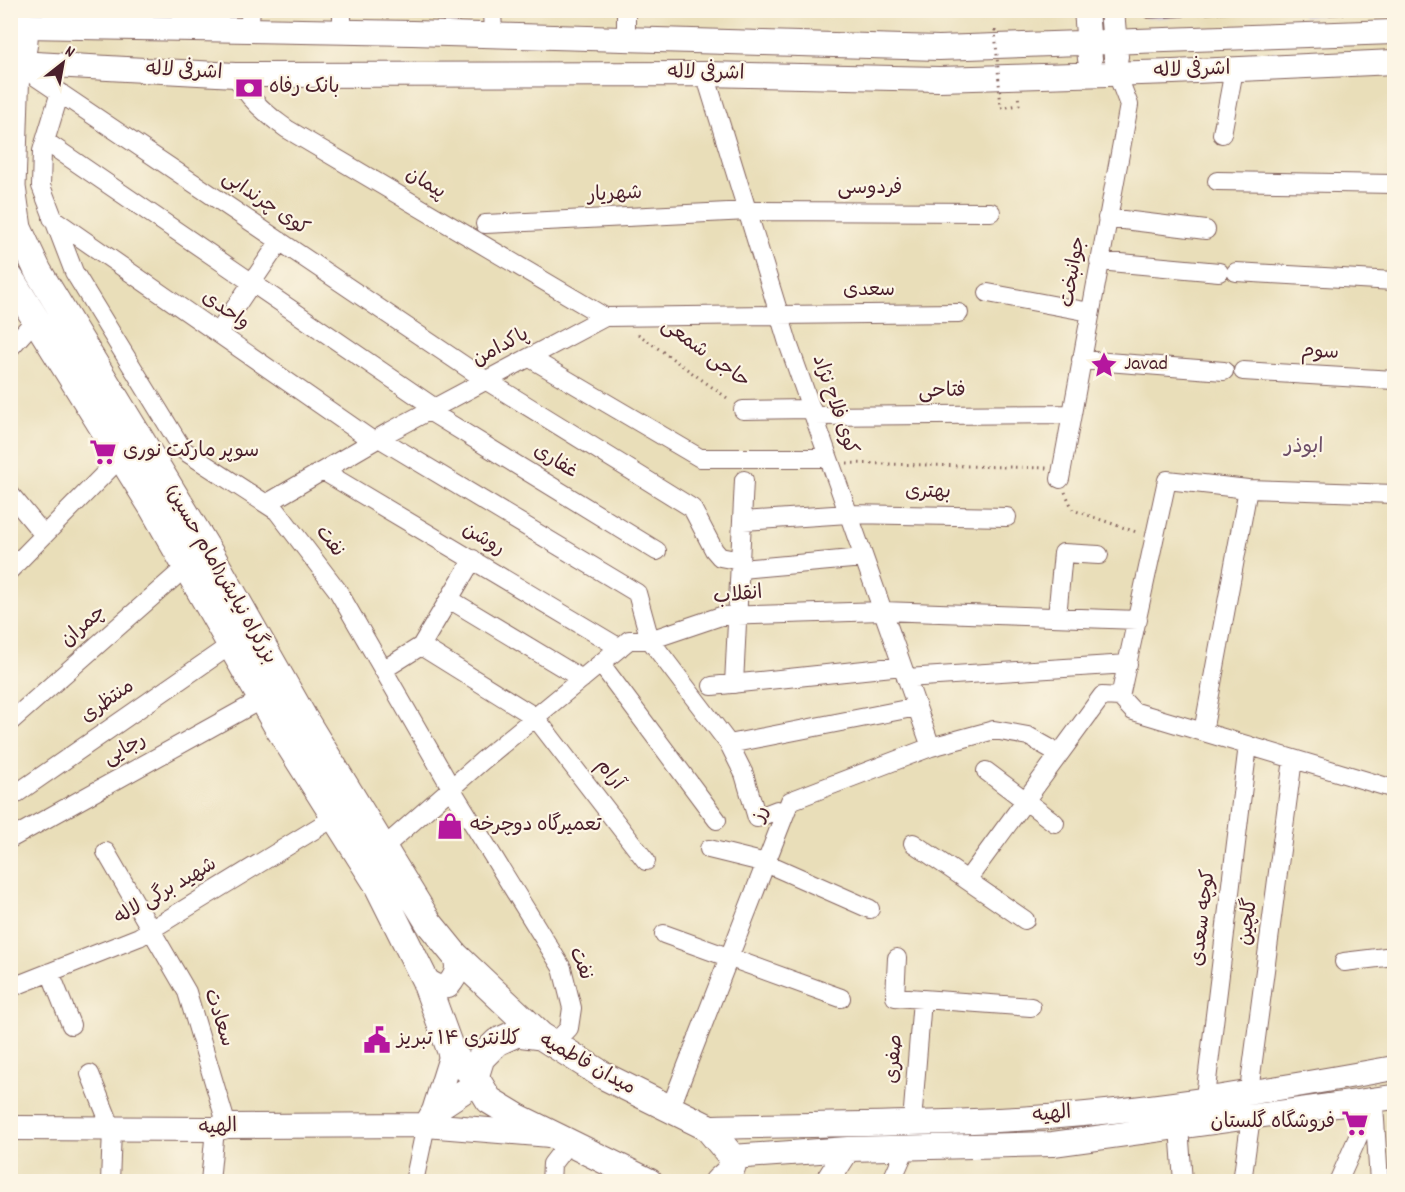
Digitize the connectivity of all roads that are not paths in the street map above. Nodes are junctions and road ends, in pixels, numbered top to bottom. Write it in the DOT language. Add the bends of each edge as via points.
graph roads {
  1 [pos="492,10"];
  2 [pos="626,10"];
  3 [pos="1086,10"];
  4 [pos="1112,10"];
  5 [pos="250,20"];
  6 [pos="17,21"];
  7 [pos="342,21"];
  8 [pos="1395,32"];
  9 [pos="493,35"];
  10 [pos="626,39"];
  11 [pos="1114,41"];
  12 [pos="1089,42"];
  13 [pos="1395,62"];
  14 [pos="15,66"];
  15 [pos="1234,70"];
  16 [pos="705,74"];
  17 [pos="1117,74"];
  18 [pos="235,75"];
  19 [pos="1091,75"];
  20 [pos="60,92"];
  21 [pos="1222,134"];
  22 [pos="45,141"];
  23 [pos="1217,181"];
  24 [pos="1395,184"];
  25 [pos="747,211"];
  26 [pos="991,212"];
  27 [pos="51,217"];
  28 [pos="1107,218"];
  29 [pos="485,224"];
  30 [pos="1206,230"];
  31 [pos="280,241"];
  32 [pos="1099,261"];
  33 [pos="10,278"];
  34 [pos="1395,280"];
  35 [pos="253,283"];
  36 [pos="988,294"];
  37 [pos="1090,312"];
  38 [pos="959,313"];
  39 [pos="779,314"];
  40 [pos="610,317"];
  41 [pos="36,319"];
  42 [pos="218,333"];
  43 [pos="10,348"];
  44 [pos="530,358"];
  45 [pos="1081,360"];
  46 [pos="1224,371"];
  47 [pos="1243,371"];
  48 [pos="1395,380"];
  49 [pos="487,381"];
  50 [pos="432,410"];
  51 [pos="743,410"];
  52 [pos="812,412"];
  53 [pos="1072,414"];
  54 [pos="376,440"];
  55 [pos="183,450"];
  56 [pos="121,457"];
  57 [pos="829,460"];
  58 [pos="157,466"];
  59 [pos="323,471"];
  60 [pos="1060,479"];
  61 [pos="744,480"];
  62 [pos="1248,489"];
  63 [pos="10,494"];
  64 [pos="1395,494"];
  65 [pos="266,504"];
  66 [pos="848,514"];
  67 [pos="1007,517"];
  68 [pos="742,521"];
  69 [pos="44,535"];
  70 [pos="657,551"];
  71 [pos="1099,555"];
  72 [pos="863,558"];
  73 [pos="472,559"];
  74 [pos="741,565"];
  75 [pos="187,566"];
  76 [pos="10,570"];
  77 [pos="449,599"];
  78 [pos="882,610"];
  79 [pos="739,616"];
  80 [pos="1057,617"];
  81 [pos="1138,620"];
  82 [pos="650,640"];
  83 [pos="232,644"];
  84 [pos="421,646"];
  85 [pos="620,648"];
  86 [pos="601,664"];
  87 [pos="1128,664"];
  88 [pos="383,670"];
  89 [pos="904,672"];
  90 [pos="582,679"];
  91 [pos="734,684"];
  92 [pos="712,686"];
  93 [pos="1120,698"];
  94 [pos="262,699"];
  95 [pos="916,707"];
  96 [pos="535,717"];
  97 [pos="10,722"];
  98 [pos="1203,732"];
  99 [pos="729,744"];
  100 [pos="1248,745"];
  101 [pos="931,747"];
  102 [pos="1058,753"];
  103 [pos="1293,759"];
  104 [pos="986,771"];
  105 [pos="451,788"];
  106 [pos="1395,789"];
  107 [pos="10,798"];
  108 [pos="1024,801"];
  109 [pos="777,810"];
  110 [pos="335,817"];
  111 [pos="717,820"];
  112 [pos="1055,823"];
  113 [pos="10,839"];
  114 [pos="913,843"];
  115 [pos="384,847"];
  116 [pos="709,849"];
  117 [pos="106,852"];
  118 [pos="646,861"];
  119 [pos="766,863"];
  120 [pos="967,880"];
  121 [pos="870,909"];
  122 [pos="1024,920"];
  123 [pos="151,929"];
  124 [pos="664,934"];
  125 [pos="455,956"];
  126 [pos="730,956"];
  127 [pos="1395,956"];
  128 [pos="897,958"];
  129 [pos="1344,962"];
  130 [pos="50,972"];
  131 [pos="425,980"];
  132 [pos="10,988"];
  133 [pos="841,998"];
  134 [pos="922,1000"];
  135 [pos="1031,1007"];
  136 [pos="71,1025"];
  137 [pos="548,1040"];
  138 [pos="452,1054"];
  139 [pos="1395,1068"];
  140 [pos="90,1074"];
  141 [pos="476,1080"];
  142 [pos="1249,1091"];
  143 [pos="1205,1097"];
  144 [pos="1384,1099"];
  145 [pos="670,1109"];
  146 [pos="1251,1117"];
  147 [pos="430,1118"];
  148 [pos="912,1122"];
  149 [pos="707,1127"];
  150 [pos="1179,1127"];
  151 [pos="10,1128"];
  152 [pos="221,1128"];
  153 [pos="112,1129"];
  154 [pos="563,1139"];
  155 [pos="906,1148"];
  156 [pos="848,1149"];
  157 [pos="731,1172"];
  158 [pos="640,1180"];
  159 [pos="110,1182"];
  160 [pos="210,1182"];
  161 [pos="414,1182"];
  162 [pos="552,1182"];
  163 [pos="827,1182"];
  164 [pos="891,1182"];
  165 [pos="1183,1182"];
  166 [pos="1242,1182"];
  167 [pos="1338,1182"];
  168 [pos="1379,1182"];
  1 -- 9 [label="street"];
  2 -- 10 [label="street"];
  3 -- 12 [label="main road"];
  4 -- 11 [label="main road"];
  5 -- 6 [label="main road, اشرفی لاله"];
  5 -- 7 [label="main road, اشرفی لاله"];
  6 -- 14 [label="highway, بزرگراه نیایش(امام حسین)" via="25,46"];
  7 -- 9 [label="main road, اشرفی لاله"];
  8 -- 11 [label="main road, اشرفی لاله"];
  9 -- 10 [label="main road, اشرفی لاله"];
  10 -- 12 [label="main road, اشرفی لاله" via="939,48"];
  11 -- 12 [label="main road, اشرفی لاله"];
  11 -- 17 [label="main road"];
  12 -- 19 [label="main road"];
  13 -- 15 [label="main road, اشرفی لاله"];
  14 -- 18 [label="main road, اشرفی لاله"];
  14 -- 20 [label="street, کوی چرندابی"];
  14 -- 58 [label="highway, بزرگراه نیایش(امام حسین)" via="12,187 18,228 38,272"];
  15 -- 17 [label="main road, اشرفی لاله"];
  15 -- 21 [label="street"];
  16 -- 18 [label="main road, اشرفی لاله"];
  16 -- 19 [label="main road, اشرفی لاله" via="939,79"];
  16 -- 25 [label="street, کوی فلاح نژاد"];
  17 -- 19 [label="main road, اشرفی لاله"];
  17 -- 28 [label="street, جوانبخت" via="1129,105"];
  18 -- 40 [label="street, پیمان" via="244,92 287,129"];
  20 -- 22 [label="street, نفت"];
  20 -- 31 [label="street, کوی چرندابی"];
  22 -- 27 [label="street, نفت" via="41,186"];
  22 -- 35 [label="street, غفاری"];
  23 -- 24 [label="street"];
  25 -- 26 [label="street, فردوسی"];
  25 -- 29 [label="street, شهریار"];
  25 -- 39 [label="street, کوی فلاح نژاد"];
  27 -- 42 [label="street, واحدی"];
  27 -- 55 [label="street, نفت" via="74,272"];
  28 -- 30 [label="street"];
  28 -- 32 [label="street, جوانبخت"];
  31 -- 35 [label="street"];
  31 -- 49 [label="street, کوی چرندابی"];
  32 -- 34 [label="street"];
  32 -- 37 [label="street, جوانبخت"];
  33 -- 41 [label="highway, بزرگراه نیایش(امام حسین)"];
  35 -- 42 [label="street"];
  35 -- 50 [label="street, غفاری"];
  36 -- 37 [label="street"];
  37 -- 45 [label="street, جوانبخت"];
  38 -- 39 [label="street, سعدی"];
  39 -- 40 [label="street, پاکدامن"];
  39 -- 52 [label="street, کوی فلاح نژاد"];
  40 -- 44 [label="street, پاکدامن"];
  41 -- 43 [label="street"];
  41 -- 56 [label="highway, بزرگراه نیایش(امام حسین)"];
  42 -- 54 [label="street, واحدی"];
  44 -- 49 [label="street, پاکدامن"];
  44 -- 57 [label="street" via="700,458"];
  45 -- 46 [label="street"];
  45 -- 53 [label="street, جوانبخت"];
  47 -- 48 [label="street, سوم"];
  49 -- 50 [label="street, پاکدامن"];
  49 -- 74 [label="street, کوی چرندابی" via="692,508 720,557"];
  50 -- 54 [label="street, پاکدامن"];
  50 -- 70 [label="street, غفاری"];
  51 -- 52 [label="street, حاجی شمعی"];
  52 -- 53 [label="street, فتاحی"];
  52 -- 57 [label="street, کوی فلاح نژاد"];
  53 -- 60 [label="street, جوانبخت"];
  54 -- 59 [label="street, پاکدامن"];
  54 -- 82 [label="street, واحدی" via="637,593"];
  55 -- 58 [label="street"];
  55 -- 65 [label="street, نفت"];
  56 -- 69 [label="street"];
  56 -- 75 [label="highway, بزرگراه نیایش(امام حسین)"];
  57 -- 66 [label="street, کوی فلاح نژاد"];
  58 -- 115 [label="highway, بزرگراه نیایش(امام حسین)" via="303,717"];
  59 -- 65 [label="street, پاکدامن"];
  59 -- 73 [label="street, روشن"];
  61 -- 68 [label="street"];
  62 -- 64 [label="street"];
  62 -- 81 [label="street" via="1167,480"];
  62 -- 98 [label="street"];
  63 -- 69 [label="street"];
  65 -- 88 [label="street, نفت" via="277,511 338,591"];
  66 -- 67 [label="street, بهتری"];
  66 -- 68 [label="street, بهتری"];
  66 -- 72 [label="street, کوی فلاح نژاد"];
  68 -- 74 [label="street"];
  69 -- 76 [label="street"];
  71 -- 80 [label="street" via="1063,553"];
  72 -- 74 [label="street"];
  72 -- 78 [label="street, کوی فلاح نژاد"];
  73 -- 77 [label="street"];
  73 -- 85 [label="street, روشن"];
  74 -- 79 [label="street"];
  75 -- 83 [label="highway, بزرگراه نیایش(امام حسین)"];
  75 -- 97 [label="street, چمران"];
  77 -- 84 [label="street"];
  77 -- 90 [label="street"];
  78 -- 79 [label="street, انقلاب"];
  78 -- 80 [label="street, انقلاب"];
  78 -- 89 [label="street, کوی فلاح نژاد"];
  79 -- 82 [label="street, انقلاب" via="721,616"];
  79 -- 91 [label="street"];
  80 -- 81 [label="street, انقلاب"];
  81 -- 87 [label="street"];
  82 -- 85 [label="street, انقلاب" via="629,640"];
  82 -- 99 [label="street"];
  83 -- 94 [label="highway, بزرگراه نیایش(امام حسین)"];
  83 -- 107 [label="street, منتظری"];
  84 -- 88 [label="street"];
  84 -- 96 [label="street"];
  85 -- 86 [label="street, انقلاب"];
  86 -- 90 [label="street, انقلاب"];
  86 -- 111 [label="street"];
  87 -- 89 [label="street"];
  87 -- 93 [label="street"];
  88 -- 105 [label="street, نفت"];
  89 -- 91 [label="street"];
  89 -- 95 [label="street, کوی فلاح نژاد"];
  90 -- 96 [label="street, انقلاب"];
  91 -- 92 [label="street"];
  93 -- 98 [label="street" via="1133,711"];
  93 -- 102 [label="street" via="1102,696"];
  94 -- 110 [label="highway, بزرگراه نیایش(امام حسین)"];
  94 -- 113 [label="street, رجایی"];
  95 -- 99 [label="street"];
  95 -- 101 [label="street, کوی فلاح نژاد"];
  96 -- 105 [label="street, انقلاب"];
  96 -- 118 [label="street, آرام"];
  98 -- 100 [label="street"];
  99 -- 109 [label="street" via="744,774 757,818"];
  100 -- 103 [label="street"];
  100 -- 143 [label="street, کوچه سعدی"];
  101 -- 102 [label="street, رز" via="994,730 1028,736"];
  101 -- 119 [label="street, رز" via="790,801"];
  102 -- 108 [label="street"];
  103 -- 106 [label="street"];
  103 -- 142 [label="street, گلچین"];
  104 -- 108 [label="street"];
  105 -- 115 [label="street, انقلاب"];
  105 -- 137 [label="street, نفت" via="562,968 572,1008 568,1028"];
  108 -- 112 [label="street"];
  108 -- 120 [label="street"];
  110 -- 123 [label="street, شهید برگی لاله"];
  110 -- 131 [label="highway, بزرگراه نیایش(امام حسین)" via="376,882"];
  114 -- 120 [label="street"];
  115 -- 125 [label="highway, بزرگراه نیایش(امام حسین)" via="429,923"];
  116 -- 119 [label="street"];
  117 -- 123 [label="street, سعادت"];
  119 -- 121 [label="street"];
  119 -- 126 [label="street, رز"];
  120 -- 122 [label="street"];
  123 -- 130 [label="street, شهید برگی لاله"];
  123 -- 152 [label="street, سعادت" via="187,992"];
  124 -- 126 [label="street"];
  125 -- 131 [label="main road" via="458,967 448,986 438,987"];
  125 -- 137 [label="highway, بزرگراه نیایش(امام حسین)"];
  126 -- 133 [label="street"];
  126 -- 145 [label="street, رز"];
  127 -- 129 [label="street"];
  128 -- 134 [label="street" via="895,997"];
  130 -- 132 [label="street, شهید برگی لاله"];
  130 -- 136 [label="street"];
  131 -- 138 [label="highway, بزرگراه نیایش(امام حسین)"];
  134 -- 135 [label="street"];
  134 -- 148 [label="street, صفری"];
  137 -- 141 [label="highway, میدان فاطمیه" via="517,1033 497,1042 481,1058"];
  137 -- 145 [label="highway, میدان فاطمیه" via="606,1077"];
  138 -- 141 [label="highway, بزرگراه نیایش(امام حسین)"];
  138 -- 147 [label="main road"];
  139 -- 142 [label="main road, الهیه"];
  140 -- 153 [label="street"];
  141 -- 147 [label="main road"];
  141 -- 154 [label="highway" via="489,1100"];
  142 -- 143 [label="main road, الهیه"];
  143 -- 148 [label="main road, الهیه" via="1049,1116"];
  144 -- 146 [label="main road, الهیه"];
  144 -- 167 [label="street"];
  144 -- 168 [label="street"];
  145 -- 149 [label="highway, میدان فاطمیه"];
  146 -- 150 [label="main road, الهیه"];
  146 -- 166 [label="street"];
  147 -- 152 [label="main road, الهیه"];
  147 -- 154 [label="main road, الهیه"];
  147 -- 161 [label="street"];
  148 -- 149 [label="main road, الهیه"];
  149 -- 157 [label="highway, میدان فاطمیه"];
  150 -- 155 [label="main road, الهیه" via="1053,1144"];
  150 -- 165 [label="street"];
  151 -- 153 [label="main road, الهیه"];
  152 -- 153 [label="main road, الهیه"];
  152 -- 160 [label="street"];
  153 -- 159 [label="street"];
  154 -- 158 [label="highway"];
  154 -- 162 [label="street" via="552,1164"];
  155 -- 156 [label="main road, الهیه"];
  155 -- 164 [label="street"];
  156 -- 157 [label="main road, الهیه"];
  156 -- 163 [label="main road"];
}
